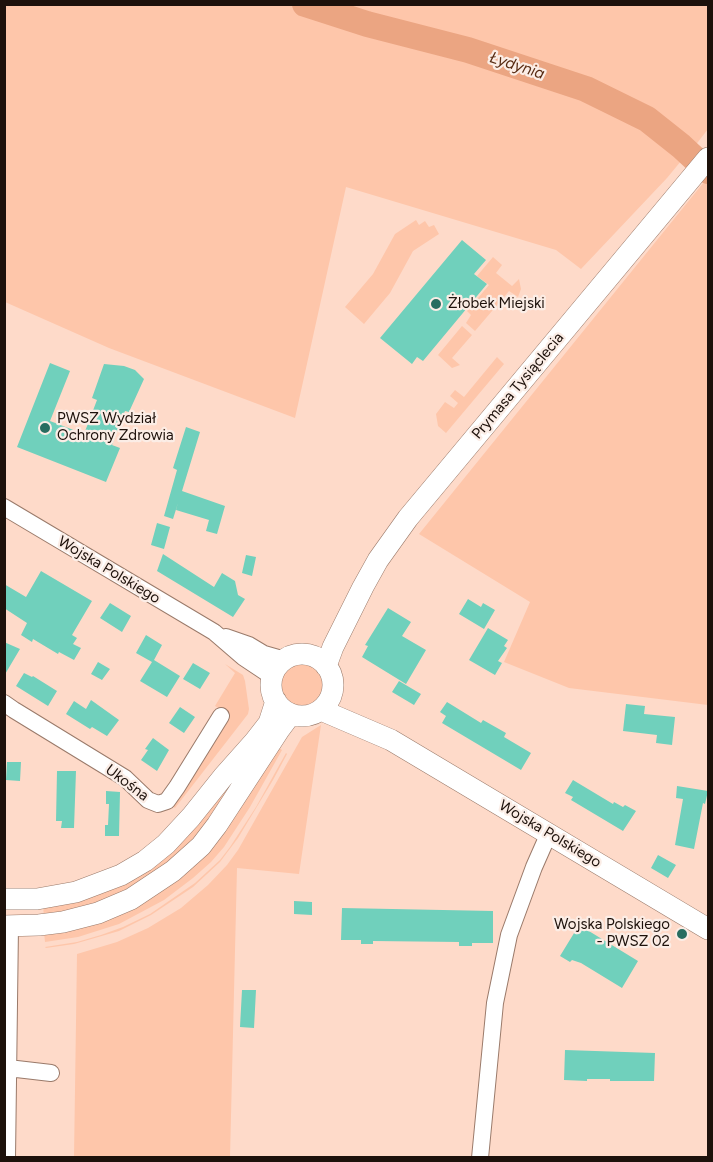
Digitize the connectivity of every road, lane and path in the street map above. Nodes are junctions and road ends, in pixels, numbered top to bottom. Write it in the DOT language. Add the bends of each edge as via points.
graph roads {
  1 [pos="708,158"];
  2 [pos="4,507"];
  3 [pos="363,587"];
  4 [pos="305,655"];
  5 [pos="326,666"];
  6 [pos="279,668"];
  7 [pos="327,701"];
  8 [pos="4,703"];
  9 [pos="284,708"];
  10 [pos="221,716"];
  11 [pos="549,833"];
  12 [pos="4,899"];
  13 [pos="7,926"];
  14 [pos="708,929"];
  15 [pos="8,1068"];
  16 [pos="51,1073"];
  17 [pos="7,1158"];
  18 [pos="480,1158"];
  1 -- 3 [label="main road, Prymasa Tysiąclecia" via="415,510"];
  2 -- 6 [label="street, Wojska Polskiego" via="214,633 249,645"];
  3 -- 4 [label="main road, Prymasa Tysiąclecia" via="315,650"];
  3 -- 5 [label="main road, Prymasa Tysiąclecia"];
  4 -- 5 [label="main road"];
  4 -- 6 [label="main road" via="294,656"];
  5 -- 7 [label="main road" via="332,678"];
  6 -- 9 [label="main road" via="272,691"];
  7 -- 9 [label="main road" via="309,715"];
  7 -- 11 [label="main road, Wojska Polskiego"];
  8 -- 10 [label="street, Ukośna" via="124,777 148,800 158,804 167,801 177,788"];
  9 -- 12 [label="main road" via="185,824 145,861 76,892 37,899"];
  9 -- 13 [label="main road" via="279,730 217,825 174,872 131,899 98,913 63,922"];
  11 -- 14 [label="main road, Wojska Polskiego"];
  11 -- 18 [label="street" via="509,934 495,1003"];
  13 -- 15 [label="street"];
  15 -- 16 [label="street"];
  15 -- 17 [label="street"];
}
